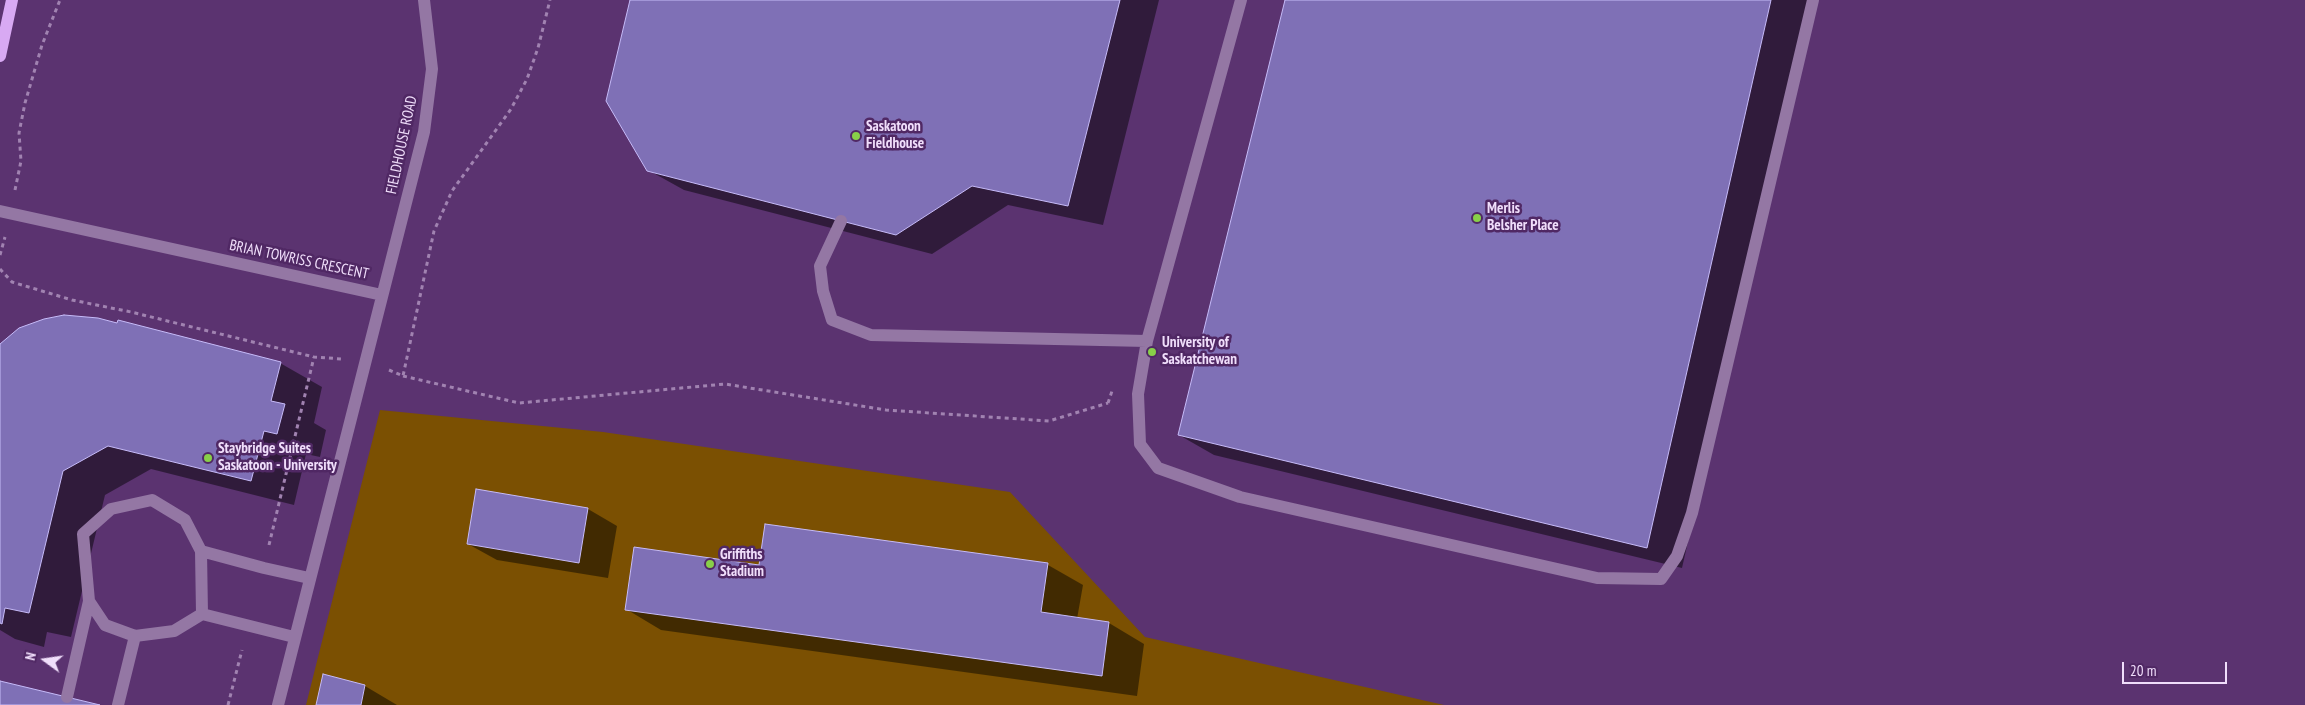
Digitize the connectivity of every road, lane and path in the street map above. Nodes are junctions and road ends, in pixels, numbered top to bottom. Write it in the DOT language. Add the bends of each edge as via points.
graph roads {
  1 [pos="12,0"];
  2 [pos="60,0"];
  3 [pos="424,0"];
  4 [pos="550,0"];
  5 [pos="1241,0"];
  6 [pos="1813,0"];
  7 [pos="0,56"];
  8 [pos="5,212"];
  9 [pos="841,221"];
  10 [pos="0,256"];
  11 [pos="0,270"];
  12 [pos="382,295"];
  13 [pos="1148,341"];
  14 [pos="314,357"];
  15 [pos="366,362"];
  16 [pos="403,376"];
  17 [pos="1108,403"];
  18 [pos="202,551"];
  19 [pos="264,568"];
  20 [pos="310,578"];
  21 [pos="89,601"];
  22 [pos="202,614"];
  23 [pos="249,626"];
  24 [pos="135,636"];
  25 [pos="294,637"];
  26 [pos="67,697"];
  27 [pos="118,705"];
  28 [pos="228,705"];
  29 [pos="278,705"];
  1 -- 7 [label="main road"];
  2 -- 8 [label="path" via="39,54 25,103 19,133 21,161"];
  3 -- 12 [label="street, FIELDHOUSE ROAD" via="432,69 430,101"];
  4 -- 16 [label="path" via="527,80 511,109 452,191 434,231"];
  5 -- 13 [label="street"];
  6 -- 13 [label="street" via="1692,513 1677,556 1661,579 1597,578 1578,574 1240,497 1158,468 1140,444 1138,394"];
  8 -- 10 [label="path"];
  8 -- 12 [label="street, BRIAN TOWRISS CRESCENT"];
  9 -- 13 [label="street" via="820,266 832,320 871,335"];
  11 -- 14 [label="path" via="12,282 72,300"];
  12 -- 15 [label="street, BRIAN TOWRISS CRESCENT"];
  14 -- 15 [label="path"];
  14 -- 19 [label="path"];
  15 -- 16 [label="path"];
  15 -- 20 [label="street, BRIAN TOWRISS CRESCENT"];
  16 -- 17 [label="path" via="520,403 725,384 886,410 1049,421"];
  18 -- 19 [label="street"];
  18 -- 21 [label="street" via="185,520 152,500 111,509 83,534"];
  18 -- 22 [label="street"];
  19 -- 20 [label="street"];
  20 -- 25 [label="street, BRIAN TOWRISS CRESCENT"];
  21 -- 24 [label="street" via="105,625"];
  21 -- 26 [label="street"];
  22 -- 23 [label="street"];
  22 -- 24 [label="street" via="174,632"];
  23 -- 25 [label="street"];
  23 -- 28 [label="path"];
  24 -- 27 [label="street"];
  25 -- 29 [label="street, BRIAN TOWRISS CRESCENT"];
}
